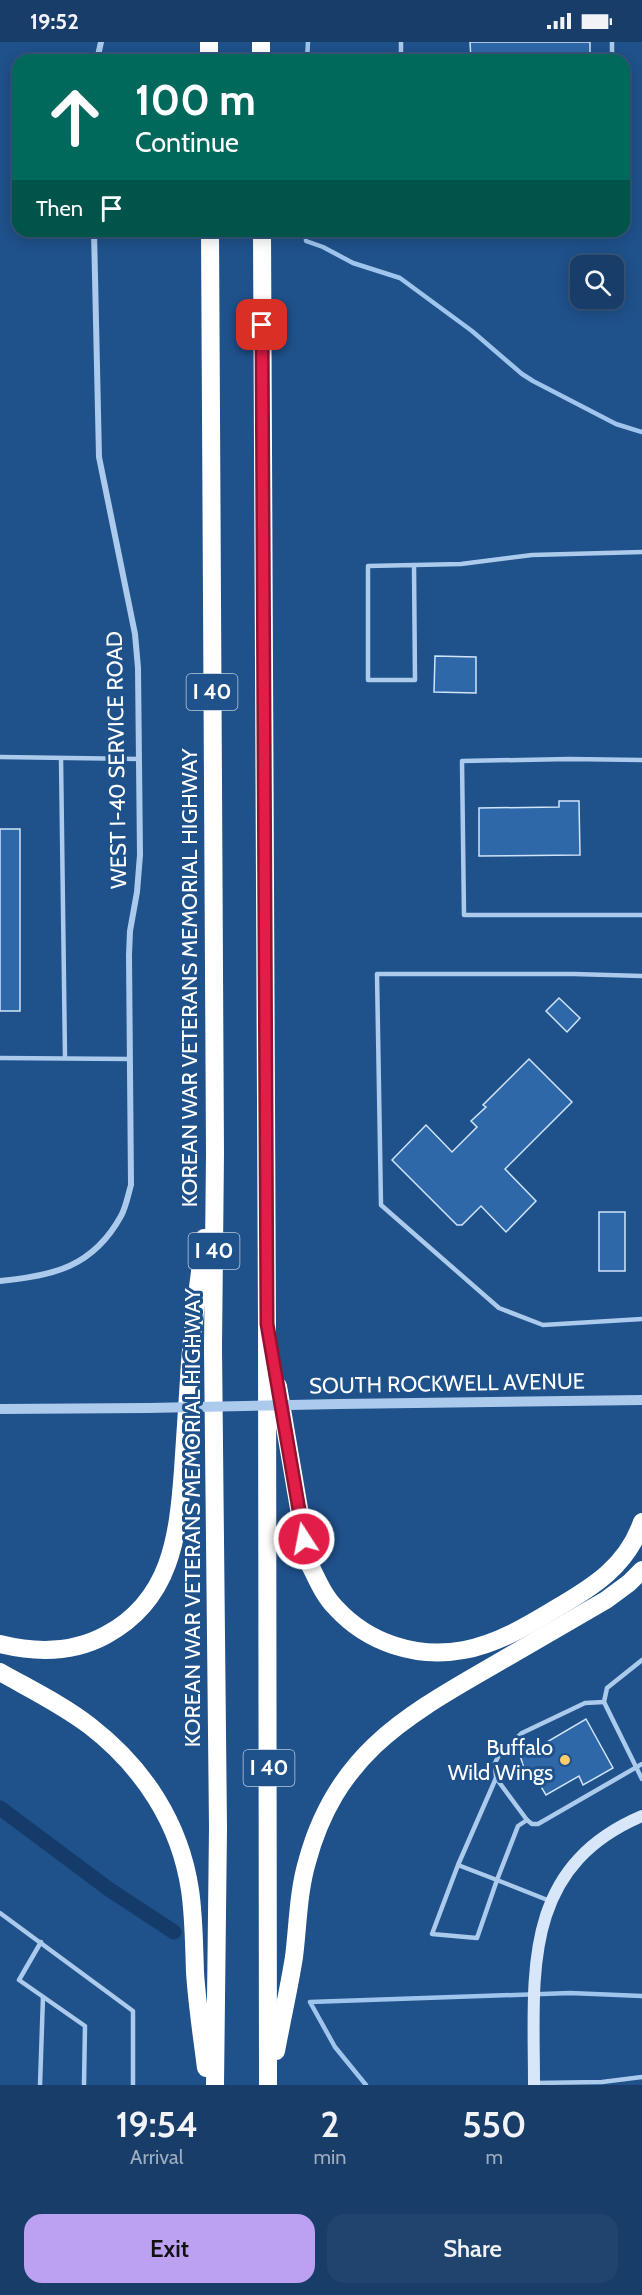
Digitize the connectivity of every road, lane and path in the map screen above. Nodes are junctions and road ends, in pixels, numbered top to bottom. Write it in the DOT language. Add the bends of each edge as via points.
graph roads {
  1 [pos="94,237"];
  2 [pos="210,237"];
  3 [pos="262,237"];
  4 [pos="642,552"];
  5 [pos="414,565"];
  6 [pos="0,757"];
  7 [pos="61,758"];
  8 [pos="139,759"];
  9 [pos="642,760"];
  10 [pos="642,915"];
  11 [pos="642,976"];
  12 [pos="65,1057"];
  13 [pos="0,1058"];
  14 [pos="130,1059"];
  15 [pos="215,1153"];
  16 [pos="0,1281"];
  17 [pos="642,1319"];
  18 [pos="267,1324"];
  19 [pos="642,1400"];
  20 [pos="0,1409"];
  21 [pos="642,1522"];
  22 [pos="642,1570"];
  23 [pos="0,1644"];
  24 [pos="641,1664"];
  25 [pos="0,1672"];
  26 [pos="604,1702"];
  27 [pos="642,1764"];
  28 [pos="636,1767"];
  29 [pos="496,1778"];
  30 [pos="642,1779"];
  31 [pos="642,1816"];
  32 [pos="527,1820"];
  33 [pos="459,1865"];
  34 [pos="497,1880"];
  35 [pos="550,1901"];
  36 [pos="0,1913"];
  37 [pos="41,1942"];
  38 [pos="44,1997"];
  39 [pos="642,2077"];
  40 [pos="534,2084"];
  41 [pos="40,2085"];
  42 [pos="84,2085"];
  43 [pos="133,2085"];
  44 [pos="207,2085"];
  45 [pos="215,2085"];
  46 [pos="269,2085"];
  1 -- 8 [label="street, WEST I-40 SERVICE ROAD" via="99,457 135,634"];
  2 -- 15 [label="highway, KOREAN WAR VETERANS MEMORIAL HIGHWAY / I 40"];
  3 -- 18 [label="highway, I 40"];
  4 -- 5 [label="lane" via="532,555"];
  5 -- 5 [label="lane" via="368,566 368,680 415,680"];
  6 -- 7 [label="lane"];
  7 -- 8 [label="lane"];
  7 -- 12 [label="lane"];
  8 -- 14 [label="street, WEST I-40 SERVICE ROAD" via="140,855 130,931"];
  9 -- 10 [label="lane" via="462,761 464,915"];
  11 -- 17 [label="lane" via="377,974 381,1205 499,1308 543,1325"];
  12 -- 13 [label="lane"];
  12 -- 14 [label="lane"];
  14 -- 16 [label="street, WEST I-40 SERVICE ROAD" via="131,1185 122,1215 103,1242 80,1262 60,1271"];
  15 -- 23 [label="highway" via="190,1355 178,1526 170,1560 139,1611 99,1639 64,1650 42,1651"];
  15 -- 45 [label="highway, KOREAN WAR VETERANS MEMORIAL HIGHWAY / I 40"];
  18 -- 21 [label="highway" via="308,1561 335,1607 358,1629 378,1640 422,1652 444,1652 503,1637 600,1582 628,1553"];
  18 -- 46 [label="highway, I 40"];
  19 -- 20 [label="street, SOUTH ROCKWELL AVENUE, bridge"];
  22 -- 46 [label="highway" via="606,1600 411,1715 378,1741 342,1782 320,1824 306,1863 294,1956"];
  24 -- 26 [label="lane" via="607,1688"];
  25 -- 44 [label="highway" via="98,1733 135,1768 165,1811 190,1888"];
  26 -- 28 [label="lane"];
  26 -- 29 [label="lane" via="585,1703 522,1733 500,1753 495,1763"];
  27 -- 28 [label="lane"];
  28 -- 30 [label="lane"];
  28 -- 32 [label="lane" via="538,1824"];
  29 -- 32 [label="lane"];
  29 -- 33 [label="lane"];
  31 -- 35 [label="main road" via="602,1838 583,1855"];
  32 -- 34 [label="lane" via="518,1826"];
  33 -- 34 [label="lane"];
  33 -- 34 [label="lane" via="432,1934 477,1938"];
  34 -- 35 [label="lane"];
  35 -- 40 [label="main road" via="541,1927 534,1975"];
  36 -- 37 [label="lane"];
  37 -- 38 [label="lane" via="19,1980"];
  37 -- 43 [label="lane" via="133,2011"];
  38 -- 41 [label="lane"];
  38 -- 42 [label="lane" via="85,2026"];
  39 -- 40 [label="lane"];
}
